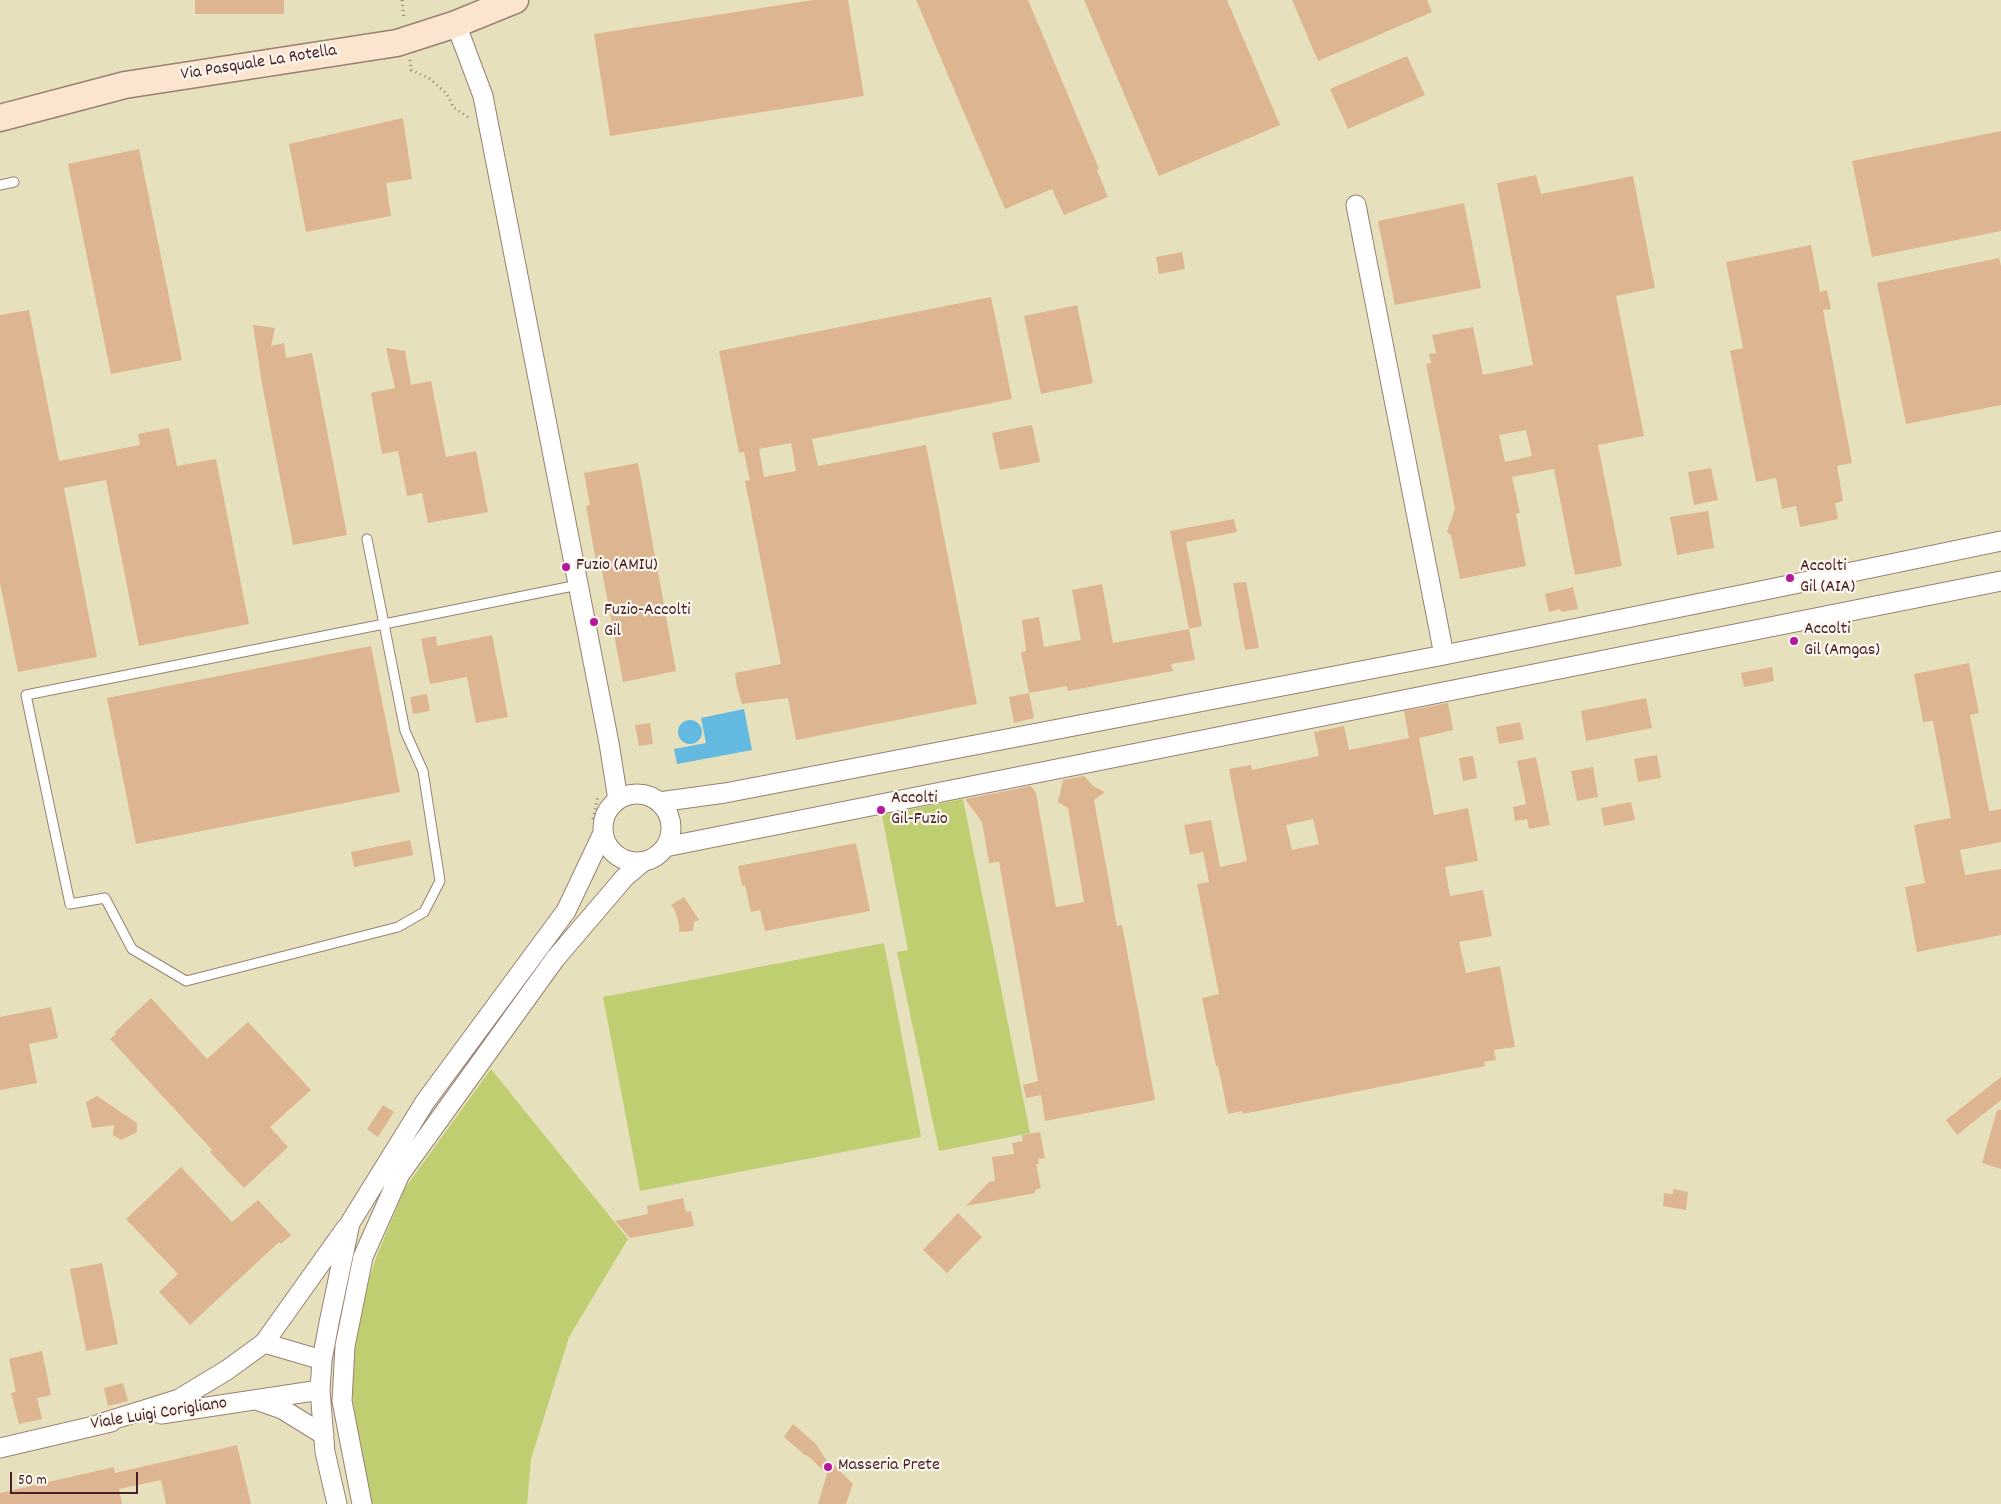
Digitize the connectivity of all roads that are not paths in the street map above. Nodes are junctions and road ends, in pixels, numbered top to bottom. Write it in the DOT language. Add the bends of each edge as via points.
graph roads {
  1 [pos="516,0"];
  2 [pos="456,24"];
  3 [pos="0,118"];
  4 [pos="14,182"];
  5 [pos="0,185"];
  6 [pos="1356,205"];
  7 [pos="367,540"];
  8 [pos="2001,540"];
  9 [pos="2001,580"];
  10 [pos="578,585"];
  11 [pos="384,624"];
  12 [pos="1444,655"];
  13 [pos="618,800"];
  14 [pos="659,802"];
  15 [pos="604,833"];
  16 [pos="665,847"];
  17 [pos="644,861"];
  18 [pos="350,1223"];
  19 [pos="264,1343"];
  20 [pos="322,1360"];
  21 [pos="320,1390"];
  22 [pos="253,1400"];
  23 [pos="99,1424"];
  24 [pos="324,1435"];
  25 [pos="0,1448"];
  26 [pos="337,1504"];
  27 [pos="362,1504"];
  1 -- 2 [label="street, Via Pasquale La Rotella"];
  2 -- 3 [label="street, Via Pasquale La Rotella" via="398,43 125,85"];
  2 -- 10 [label="street" via="483,96"];
  4 -- 5 [label="lane"];
  6 -- 12 [label="street"];
  7 -- 11 [label="lane"];
  8 -- 12 [label="street"];
  9 -- 16 [label="street"];
  10 -- 11 [label="lane"];
  10 -- 13 [label="street"];
  11 -- 11 [label="lane" via="26,695 70,904 105,898 132,949 186,981 398,927 424,912 440,881 423,772 405,731"];
  12 -- 14 [label="street" via="725,793"];
  13 -- 14 [label="street" via="639,794"];
  13 -- 15 [label="street" via="606,814"];
  14 -- 16 [label="street" via="666,809 671,828"];
  15 -- 17 [label="street" via="607,843 618,855"];
  15 -- 18 [label="street" via="566,910 425,1102"];
  16 -- 17 [label="street"];
  17 -- 27 [label="street" via="625,877 555,959 400,1174 363,1257 345,1346 342,1401"];
  18 -- 19 [label="street"];
  18 -- 20 [label="street"];
  19 -- 20 [label="street"];
  19 -- 23 [label="street" via="179,1399"];
  20 -- 21 [label="street"];
  21 -- 22 [label="street, Viale Luigi Corigliano"];
  21 -- 24 [label="street"];
  22 -- 23 [label="street, Viale Luigi Corigliano"];
  22 -- 24 [label="street" via="282,1409"];
  23 -- 25 [label="street, Viale Luigi Corigliano"];
  24 -- 26 [label="street"];
}
